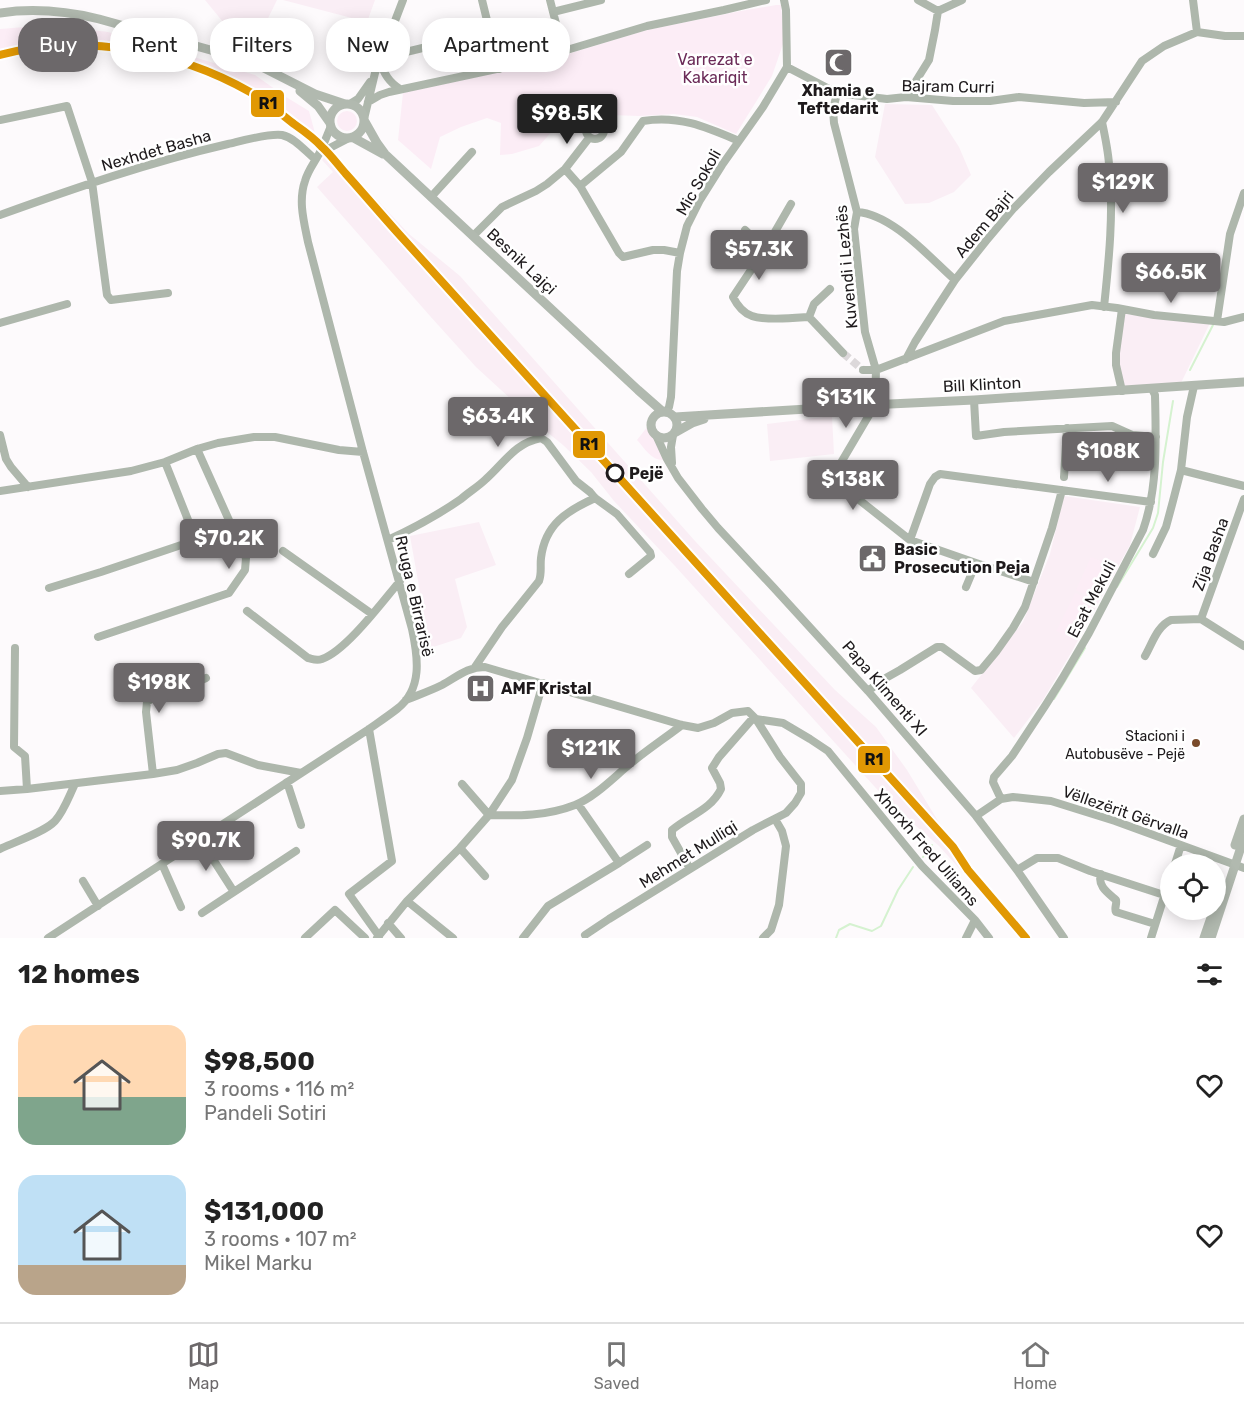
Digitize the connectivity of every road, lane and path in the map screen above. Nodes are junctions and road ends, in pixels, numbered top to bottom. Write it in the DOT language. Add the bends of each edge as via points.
graph roads {
  1 [pos="403,0"];
  2 [pos="482,0"];
  3 [pos="550,0"];
  4 [pos="601,0"];
  5 [pos="766,0"];
  6 [pos="784,0"];
  7 [pos="918,0"];
  8 [pos="962,0"];
  9 [pos="1192,0"];
  10 [pos="756,1"];
  11 [pos="938,11"];
  12 [pos="553,12"];
  13 [pos="0,13"];
  14 [pos="396,18"];
  15 [pos="486,18"];
  16 [pos="555,18"];
  17 [pos="1197,32"];
  18 [pos="1244,36"];
  19 [pos="570,49"];
  20 [pos="787,67"];
  21 [pos="384,72"];
  22 [pos="484,72"];
  23 [pos="375,73"];
  24 [pos="286,80"];
  25 [pos="400,89"];
  26 [pos="837,93"];
  27 [pos="906,97"];
  28 [pos="368,102"];
  29 [pos="1116,102"];
  30 [pos="348,104"];
  31 [pos="364,119"];
  32 [pos="0,120"];
  33 [pos="1102,123"];
  34 [pos="330,124"];
  35 [pos="350,137"];
  36 [pos="589,138"];
  37 [pos="739,141"];
  38 [pos="472,152"];
  39 [pos="385,154"];
  40 [pos="317,156"];
  41 [pos="564,169"];
  42 [pos="92,182"];
  43 [pos="580,186"];
  44 [pos="1244,193"];
  45 [pos="431,198"];
  46 [pos="791,204"];
  47 [pos="857,212"];
  48 [pos="0,215"];
  49 [pos="745,230"];
  50 [pos="473,236"];
  51 [pos="765,249"];
  52 [pos="680,253"];
  53 [pos="955,280"];
  54 [pos="830,289"];
  55 [pos="168,293"];
  56 [pos="67,304"];
  57 [pos="1104,307"];
  58 [pos="1122,309"];
  59 [pos="809,317"];
  60 [pos="1244,317"];
  61 [pos="1217,321"];
  62 [pos="0,323"];
  63 [pos="843,353"];
  64 [pos="906,359"];
  65 [pos="863,370"];
  66 [pos="876,370"];
  67 [pos="1244,382"];
  68 [pos="1194,386"];
  69 [pos="1152,388"];
  70 [pos="638,390"];
  71 [pos="1122,391"];
  72 [pos="974,400"];
  73 [pos="875,405"];
  74 [pos="669,414"];
  75 [pos="721,414"];
  76 [pos="652,421"];
  77 [pos="1067,428"];
  78 [pos="675,433"];
  79 [pos="0,435"];
  80 [pos="656,435"];
  81 [pos="1156,437"];
  82 [pos="196,449"];
  83 [pos="363,452"];
  84 [pos="165,462"];
  85 [pos="672,468"];
  86 [pos="1181,470"];
  87 [pos="1064,477"];
  88 [pos="1244,486"];
  89 [pos="28,487"];
  90 [pos="1062,490"];
  91 [pos="0,491"];
  92 [pos="595,498"];
  93 [pos="1244,499"];
  94 [pos="1151,502"];
  95 [pos="388,540"];
  96 [pos="910,540"];
  97 [pos="283,551"];
  98 [pos="1153,554"];
  99 [pos="976,563"];
  100 [pos="628,574"];
  101 [pos="400,581"];
  102 [pos="1034,582"];
  103 [pos="966,587"];
  104 [pos="49,588"];
  105 [pos="248,611"];
  106 [pos="372,614"];
  107 [pos="1201,619"];
  108 [pos="98,637"];
  109 [pos="1244,646"];
  110 [pos="15,648"];
  111 [pos="1145,656"];
  112 [pos="475,667"];
  113 [pos="206,678"];
  114 [pos="543,683"];
  115 [pos="868,691"];
  116 [pos="406,700"];
  117 [pos="755,718"];
  118 [pos="682,725"];
  119 [pos="369,729"];
  120 [pos="301,773"];
  121 [pos="153,774"];
  122 [pos="287,782"];
  123 [pos="75,784"];
  124 [pos="462,784"];
  125 [pos="27,789"];
  126 [pos="0,791"];
  127 [pos="1001,799"];
  128 [pos="578,804"];
  129 [pos="489,815"];
  130 [pos="976,816"];
  131 [pos="775,819"];
  132 [pos="1244,819"];
  133 [pos="301,825"];
  134 [pos="1244,838"];
  135 [pos="200,839"];
  136 [pos="647,845"];
  137 [pos="1181,845"];
  138 [pos="460,848"];
  139 [pos="0,849"];
  140 [pos="296,851"];
  141 [pos="1178,854"];
  142 [pos="619,863"];
  143 [pos="162,864"];
  144 [pos="1236,865"];
  145 [pos="690,869"];
  146 [pos="1017,870"];
  147 [pos="1101,874"];
  148 [pos="485,876"];
  149 [pos="83,881"];
  150 [pos="1226,884"];
  151 [pos="234,892"];
  152 [pos="1160,894"];
  153 [pos="407,901"];
  154 [pos="98,906"];
  155 [pos="181,907"];
  156 [pos="1160,908"];
  157 [pos="202,913"];
  158 [pos="975,920"];
  159 [pos="1210,920"];
  160 [pos="388,924"];
  161 [pos="1155,924"];
  162 [pos="585,935"];
  163 [pos="378,937"];
  164 [pos="48,938"];
  165 [pos="305,938"];
  166 [pos="365,938"];
  167 [pos="401,938"];
  168 [pos="453,938"];
  169 [pos="523,938"];
  170 [pos="763,938"];
  171 [pos="966,938"];
  172 [pos="989,938"];
  173 [pos="1064,938"];
  174 [pos="1150,938"];
  175 [pos="1204,938"];
  176 [pos="1211,938"];
  1 -- 14 [label="street"];
  2 -- 15 [label="street"];
  3 -- 12 [label="street"];
  4 -- 12 [label="street"];
  5 -- 10 [label="street"];
  6 -- 20 [label="street"];
  7 -- 11 [label="street"];
  8 -- 11 [label="street"];
  9 -- 17 [label="street"];
  10 -- 19 [label="street" via="646,26"];
  11 -- 27 [label="street" via="928,60"];
  12 -- 16 [label="street"];
  13 -- 24 [label="main road" via="36,10 99,19 241,58"];
  17 -- 18 [label="street"];
  17 -- 29 [label="street, Adem Bajri" via="1164,46 1142,61"];
  20 -- 26 [label="street, Bajram Curri"];
  20 -- 37 [label="street, Mic Sokoli"];
  21 -- 25 [label="street"];
  22 -- 25 [label="street"];
  23 -- 28 [label="street"];
  23 -- 30 [label="street" via="363,93"];
  24 -- 30 [label="main road"];
  24 -- 34 [label="main road" via="313,101"];
  25 -- 28 [label="street"];
  26 -- 27 [label="street, Bajram Curri" via="887,99"];
  26 -- 47 [label="street, Kuvendi i Lezhës" via="834,123"];
  27 -- 29 [label="street, Bajram Curri"];
  28 -- 31 [label="street"];
  29 -- 33 [label="street, Adem Bajri"];
  30 -- 31 [label="main road" via="358,107"];
  30 -- 34 [label="main road" via="334,110"];
  31 -- 35 [label="main road" via="361,131"];
  31 -- 39 [label="main road, Besnik Lajçi"];
  32 -- 42 [label="street" via="67,106"];
  33 -- 53 [label="street, Adem Bajri" via="1013,209"];
  33 -- 57 [label="street" via="1111,186"];
  34 -- 35 [label="main road" via="340,137"];
  34 -- 40 [label="street, Rruga e Birrarisë"];
  35 -- 39 [label="main road, Besnik Lajçi"];
  35 -- 40 [label="street"];
  36 -- 41 [label="street"];
  37 -- 43 [label="street" via="688,122 643,121 621,152"];
  37 -- 52 [label="street, Mic Sokoli" via="700,200"];
  38 -- 45 [label="street"];
  39 -- 45 [label="main road, Besnik Lajçi"];
  40 -- 42 [label="street, Nexhdet Basha" via="286,136 276,135 199,150"];
  40 -- 83 [label="street, Rruga e Birrarisë" via="303,187 304,226"];
  41 -- 43 [label="street"];
  41 -- 50 [label="street" via="536,191 502,207"];
  42 -- 48 [label="street, Nexhdet Basha"];
  42 -- 55 [label="street" via="107,295 111,300"];
  43 -- 52 [label="street" via="623,257 653,250"];
  44 -- 61 [label="street" via="1230,234"];
  45 -- 50 [label="main road, Besnik Lajçi"];
  46 -- 51 [label="street"];
  47 -- 53 [label="street" via="868,212 895,227"];
  47 -- 66 [label="street, Kuvendi i Lezhës" via="854,229 865,332"];
  49 -- 51 [label="street"];
  50 -- 70 [label="main road, Besnik Lajçi"];
  51 -- 59 [label="street" via="733,297 737,304 753,316"];
  52 -- 74 [label="street, Mic Sokoli"];
  53 -- 64 [label="street, Adem Bajri"];
  54 -- 59 [label="street" via="814,304"];
  56 -- 62 [label="street"];
  57 -- 58 [label="street"];
  57 -- 64 [label="street" via="1092,305 1004,321"];
  58 -- 61 [label="street"];
  58 -- 71 [label="street" via="1116,353"];
  59 -- 63 [label="street"];
  60 -- 61 [label="street"];
  64 -- 66 [label="street"];
  65 -- 66 [label="street"];
  66 -- 73 [label="street, Kuvendi i Lezhës"];
  67 -- 68 [label="main road, Bill Klinton"];
  68 -- 69 [label="main road, Bill Klinton"];
  68 -- 86 [label="street"];
  69 -- 71 [label="main road, Bill Klinton"];
  69 -- 81 [label="street, Esat Mekuli"];
  70 -- 74 [label="main road, Besnik Lajçi"];
  70 -- 76 [label="main road, Besnik Lajçi"];
  71 -- 72 [label="main road, Bill Klinton"];
  72 -- 73 [label="main road, Bill Klinton"];
  72 -- 77 [label="street" via="976,436"];
  73 -- 75 [label="main road, Bill Klinton"];
  73 -- 96 [label="street" via="838,466 836,480"];
  74 -- 75 [label="main road, Bill Klinton"];
  74 -- 76 [label="main road" via="656,415"];
  74 -- 78 [label="main road" via="678,424"];
  75 -- 78 [label="main road, Bill Klinton"];
  76 -- 80 [label="main road, Papa Klimenti XI"];
  77 -- 81 [label="street" via="1112,426 1132,435"];
  77 -- 87 [label="street"];
  78 -- 80 [label="main road" via="663,438"];
  78 -- 85 [label="street" via="670,447"];
  79 -- 89 [label="street" via="6,459"];
  80 -- 85 [label="street, Papa Klimenti XI"];
  81 -- 94 [label="street, Esat Mekuli"];
  82 -- 83 [label="street" via="246,438 275,437"];
  82 -- 84 [label="street"];
  82 -- 108 [label="street" via="246,558 245,570 229,593"];
  83 -- 95 [label="street, Rruga e Birrarisë"];
  84 -- 89 [label="street"];
  84 -- 104 [label="street" via="196,540"];
  85 -- 115 [label="street, Papa Klimenti XI" via="718,528"];
  86 -- 88 [label="street"];
  86 -- 98 [label="street" via="1166,527"];
  89 -- 91 [label="street"];
  90 -- 94 [label="street"];
  90 -- 96 [label="street" via="940,474 930,484"];
  90 -- 102 [label="street"];
  92 -- 95 [label="street" via="576,482 541,438 513,451 486,479 429,520"];
  92 -- 100 [label="street" via="617,514 650,552 651,556"];
  92 -- 112 [label="street" via="552,526 541,556 539,581"];
  93 -- 107 [label="street, Zija Basha"];
  94 -- 127 [label="street, Esat Mekuli" via="1143,530 1078,651 1046,706 994,777"];
  95 -- 101 [label="street, Rruga e Birrarisë"];
  96 -- 99 [label="street"];
  97 -- 106 [label="street"];
  99 -- 102 [label="street"];
  99 -- 103 [label="street"];
  101 -- 106 [label="street"];
  101 -- 116 [label="street, Rruga e Birrarisë" via="418,657 416,678"];
  102 -- 115 [label="street" via="1013,628 981,670 975,671 942,647 936,647"];
  105 -- 106 [label="street" via="315,660 334,652"];
  107 -- 109 [label="street"];
  107 -- 111 [label="street" via="1167,621"];
  110 -- 125 [label="street" via="14,747 25,756"];
  112 -- 114 [label="street, Xhorxh Fred Uiliams"];
  112 -- 116 [label="street"];
  113 -- 121 [label="street" via="147,702"];
  114 -- 118 [label="street, Xhorxh Fred Uiliams"];
  114 -- 129 [label="street" via="512,780"];
  115 -- 130 [label="street, Papa Klimenti XI"];
  116 -- 119 [label="street, Rruga e Birrarisë"];
  117 -- 118 [label="street, Xhorxh Fred Uiliams" via="748,711 732,712 698,728"];
  117 -- 131 [label="street, Mehmet Mulliqi" via="801,784 801,793 786,813"];
  117 -- 145 [label="street" via="712,768 721,789 718,794 701,812 672,830"];
  117 -- 158 [label="street, Xhorxh Fred Uiliams" via="783,723 828,752 922,866"];
  118 -- 128 [label="street"];
  119 -- 120 [label="street, Rruga e Birrarisë"];
  119 -- 163 [label="street" via="392,861 349,894"];
  120 -- 121 [label="street" via="258,765 226,753"];
  120 -- 122 [label="street, Rruga e Birrarisë"];
  121 -- 123 [label="street"];
  122 -- 133 [label="street"];
  122 -- 135 [label="street, Rruga e Birrarisë"];
  123 -- 125 [label="street"];
  123 -- 139 [label="street" via="54,822"];
  124 -- 129 [label="street"];
  125 -- 126 [label="street"];
  127 -- 130 [label="street"];
  127 -- 137 [label="street, Vëllezërit Gërvalla" via="1013,796 1051,801"];
  128 -- 129 [label="street" via="538,815"];
  128 -- 142 [label="street"];
  129 -- 138 [label="street"];
  130 -- 146 [label="street, Papa Klimenti XI"];
  131 -- 145 [label="street, Mehmet Mulliqi"];
  131 -- 170 [label="street" via="786,846 779,905 771,930"];
  132 -- 144 [label="main road"];
  134 -- 144 [label="main road"];
  135 -- 143 [label="street, Rruga e Birrarisë"];
  135 -- 151 [label="street"];
  136 -- 142 [label="street"];
  137 -- 141 [label="street"];
  137 -- 144 [label="street, Vëllezërit Gërvalla"];
  138 -- 148 [label="street"];
  138 -- 153 [label="street"];
  140 -- 151 [label="street"];
  142 -- 169 [label="street" via="548,906"];
  143 -- 154 [label="street, Rruga e Birrarisë"];
  143 -- 155 [label="street"];
  144 -- 150 [label="main road"];
  144 -- 176 [label="main road"];
  145 -- 162 [label="street, Mehmet Mulliqi"];
  146 -- 147 [label="street" via="1037,858 1058,858"];
  146 -- 173 [label="street, Papa Klimenti XI"];
  147 -- 152 [label="street"];
  147 -- 161 [label="street" via="1100,884 1116,900 1116,912"];
  149 -- 154 [label="street"];
  151 -- 157 [label="street"];
  153 -- 160 [label="street"];
  153 -- 168 [label="street"];
  154 -- 164 [label="street, Rruga e Birrarisë"];
  156 -- 161 [label="street"];
  158 -- 171 [label="street"];
  158 -- 172 [label="street, Xhorxh Fred Uiliams"];
  159 -- 175 [label="main road"];
  160 -- 163 [label="street"];
  160 -- 167 [label="street"];
  161 -- 174 [label="street"];
  165 -- 166 [label="street" via="335,910"];
}
